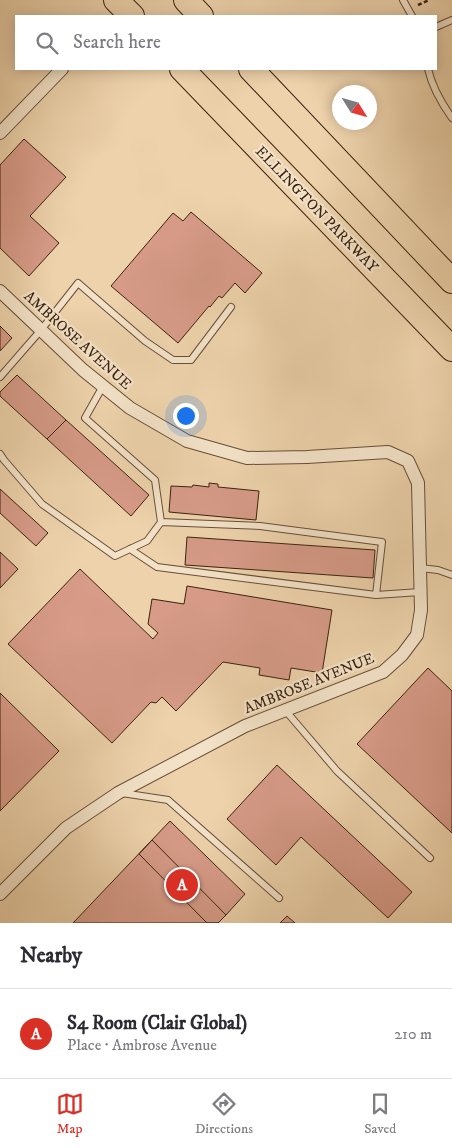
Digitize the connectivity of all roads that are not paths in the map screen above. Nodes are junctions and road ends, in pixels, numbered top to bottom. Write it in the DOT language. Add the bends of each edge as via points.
graph roads {
  1 [pos="116,0"];
  2 [pos="186,0"];
  3 [pos="403,0"];
  4 [pos="131,15"];
  5 [pos="200,15"];
  6 [pos="411,15"];
  7 [pos="452,20"];
  8 [pos="437,27"];
  9 [pos="61,70"];
  10 [pos="183,70"];
  11 [pos="252,70"];
  12 [pos="428,70"];
  13 [pos="452,118"];
  14 [pos="0,133"];
  15 [pos="452,281"];
  16 [pos="0,291"];
  17 [pos="231,307"];
  18 [pos="41,330"];
  19 [pos="452,348"];
  20 [pos="0,377"];
  21 [pos="103,386"];
  22 [pos="0,454"];
  23 [pos="161,522"];
  24 [pos="130,549"];
  25 [pos="420,568"];
  26 [pos="452,575"];
  27 [pos="420,592"];
  28 [pos="376,595"];
  29 [pos="285,710"];
  30 [pos="118,793"];
  31 [pos="430,858"];
  32 [pos="0,894"];
  33 [pos="279,898"];
  1 -- 4 [label="highway"];
  2 -- 5 [label="highway"];
  3 -- 6 [label="lane"];
  7 -- 8 [label="lane"];
  9 -- 14 [label="street"];
  10 -- 19 [label="highway, ELLINGTON PARKWAY"];
  11 -- 15 [label="highway"];
  12 -- 13 [label="lane"];
  16 -- 18 [label="street, AMBROSE AVENUE"];
  17 -- 18 [label="lane" via="191,360 173,360 145,341 78,283"];
  18 -- 20 [label="lane"];
  18 -- 21 [label="street, AMBROSE AVENUE"];
  21 -- 23 [label="lane" via="85,418 154,480"];
  21 -- 25 [label="street, AMBROSE AVENUE" via="130,408 186,441 247,458 388,452 408,461 418,483"];
  22 -- 24 [label="lane" via="42,504 115,556"];
  23 -- 24 [label="lane" via="148,542"];
  23 -- 28 [label="lane" via="260,526 382,542"];
  24 -- 28 [label="lane" via="157,567"];
  25 -- 26 [label="lane"];
  25 -- 27 [label="street, AMBROSE AVENUE"];
  27 -- 28 [label="lane"];
  27 -- 29 [label="street, AMBROSE AVENUE" via="417,635 402,656 383,672"];
  29 -- 30 [label="street, AMBROSE AVENUE" via="245,726"];
  29 -- 31 [label="lane" via="337,771"];
  30 -- 32 [label="street, AMBROSE AVENUE" via="66,828"];
  30 -- 33 [label="lane" via="168,800"];
}
